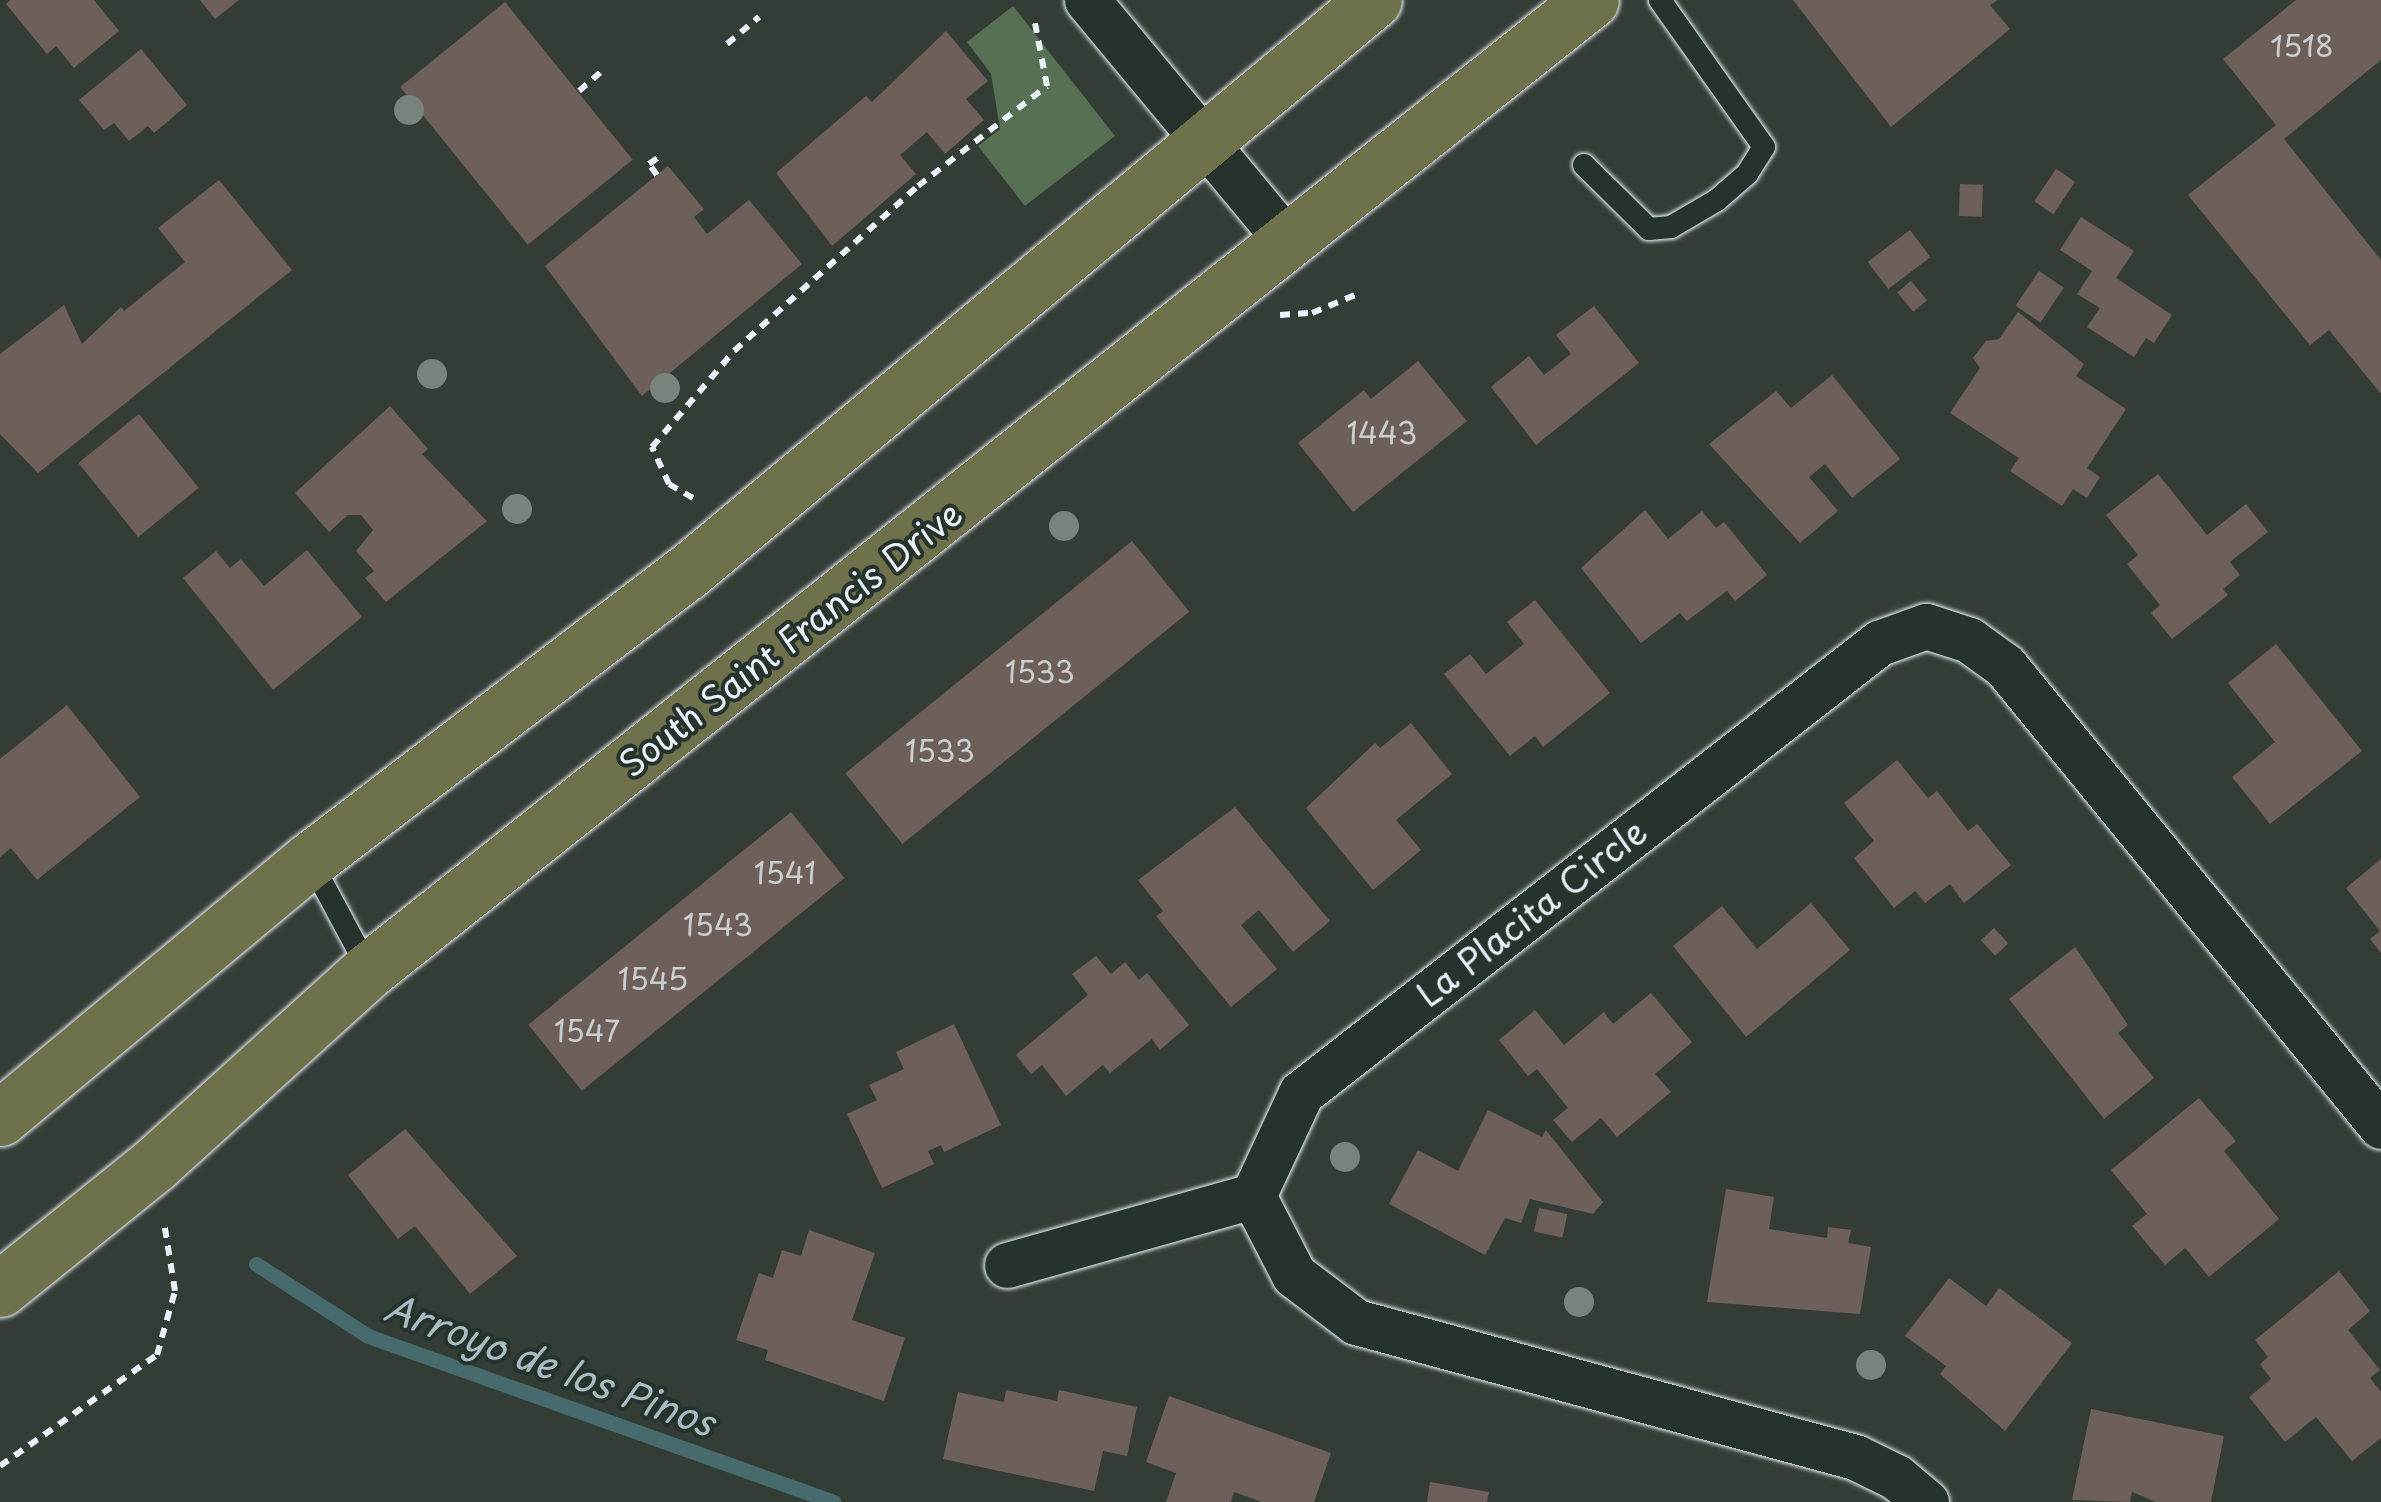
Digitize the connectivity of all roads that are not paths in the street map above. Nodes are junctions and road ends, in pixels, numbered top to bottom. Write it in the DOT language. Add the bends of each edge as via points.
graph roads {
  1 [pos="1087,0"];
  2 [pos="1374,0"];
  3 [pos="1590,0"];
  4 [pos="1660,0"];
  5 [pos="1204,138"];
  6 [pos="1584,165"];
  7 [pos="1289,244"];
  8 [pos="310,860"];
  9 [pos="369,970"];
  10 [pos="0,1118"];
  11 [pos="2381,1126"];
  12 [pos="1254,1196"];
  13 [pos="1007,1265"];
  14 [pos="0,1289"];
  15 [pos="1926,1502"];
  1 -- 5 [label="street"];
  2 -- 5 [label="highway"];
  3 -- 7 [label="highway, South Saint Francis Drive"];
  4 -- 6 [label="lane" via="1764,146 1747,174 1718,200 1670,228 1649,228"];
  5 -- 7 [label="street"];
  5 -- 8 [label="highway" via="686,573"];
  7 -- 9 [label="highway, South Saint Francis Drive"];
  8 -- 9 [label="lane"];
  8 -- 10 [label="highway"];
  9 -- 14 [label="highway, South Saint Francis Drive" via="155,1164"];
  11 -- 12 [label="street, La Placita Circle" via="2005,666 1968,640 1926,626 1879,642 1301,1093"];
  12 -- 13 [label="street"];
  12 -- 15 [label="street" via="1294,1275 1356,1322 1854,1457 1896,1477"];
}
